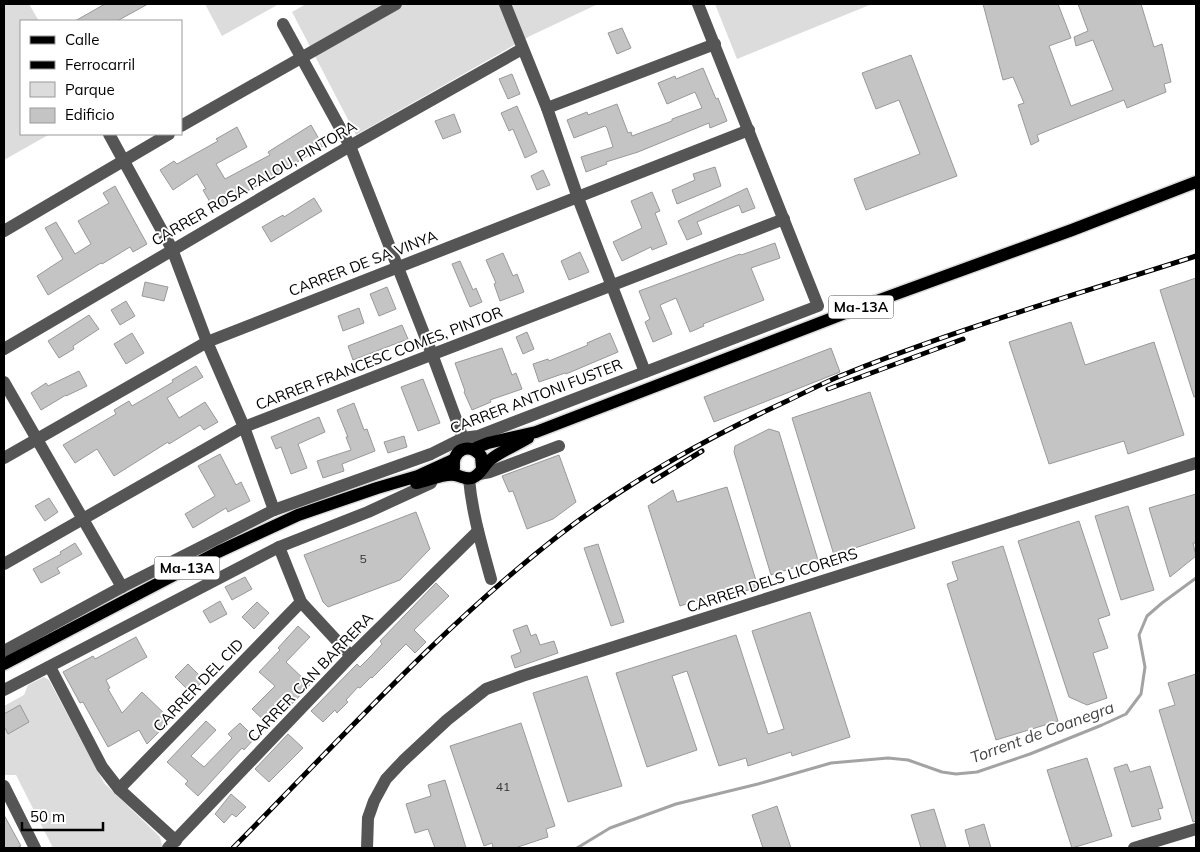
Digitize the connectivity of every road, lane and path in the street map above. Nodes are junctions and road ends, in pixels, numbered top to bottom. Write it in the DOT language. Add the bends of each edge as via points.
graph roads {
  1 [pos="396,4"];
  2 [pos="506,4"];
  3 [pos="698,4"];
  4 [pos="283,24"];
  5 [pos="715,44"];
  6 [pos="522,49"];
  7 [pos="301,57"];
  8 [pos="547,108"];
  9 [pos="182,125"];
  10 [pos="749,130"];
  11 [pos="110,135"];
  12 [pos="167,135"];
  13 [pos="350,146"];
  14 [pos="122,160"];
  15 [pos="1193,184"];
  16 [pos="578,198"];
  17 [pos="784,220"];
  18 [pos="4,231"];
  19 [pos="172,249"];
  20 [pos="398,266"];
  21 [pos="613,286"];
  22 [pos="207,342"];
  23 [pos="4,349"];
  24 [pos="432,354"];
  25 [pos="645,372"];
  26 [pos="4,382"];
  27 [pos="244,427"];
  28 [pos="536,432"];
  29 [pos="463,438"];
  30 [pos="37,440"];
  31 [pos="559,446"];
  32 [pos="473,449"];
  33 [pos="4,458"];
  34 [pos="453,460"];
  35 [pos="1196,463"];
  36 [pos="477,473"];
  37 [pos="452,475"];
  38 [pos="377,488"];
  39 [pos="274,510"];
  40 [pos="83,519"];
  41 [pos="478,531"];
  42 [pos="279,547"];
  43 [pos="4,564"];
  44 [pos="491,579"];
  45 [pos="122,587"];
  46 [pos="301,602"];
  47 [pos="4,651"];
  48 [pos="351,656"];
  49 [pos="4,664"];
  50 [pos="50,666"];
  51 [pos="4,690"];
  52 [pos="4,786"];
  53 [pos="118,789"];
  54 [pos="1196,829"];
  55 [pos="172,844"];
  56 [pos="35,848"];
  57 [pos="367,848"];
  58 [pos="1134,848"];
  1 -- 7 [label="street"];
  2 -- 6 [label="street"];
  3 -- 5 [label="street, CARRER ANTONI FUSTER"];
  4 -- 7 [label="street"];
  5 -- 8 [label="street"];
  5 -- 10 [label="street, CARRER ANTONI FUSTER"];
  6 -- 8 [label="street"];
  6 -- 13 [label="street, CARRER ROSA PALOU, PINTORA"];
  7 -- 9 [label="street"];
  7 -- 13 [label="street"];
  8 -- 16 [label="street"];
  10 -- 16 [label="street, CARRER DE SA VINYA"];
  10 -- 17 [label="street, CARRER ANTONI FUSTER"];
  11 -- 14 [label="street"];
  12 -- 14 [label="street"];
  13 -- 19 [label="street, CARRER ROSA PALOU, PINTORA"];
  13 -- 20 [label="street"];
  14 -- 18 [label="street"];
  14 -- 19 [label="street"];
  15 -- 28 [label="main road, Ma-13A"];
  16 -- 20 [label="street, CARRER DE SA VINYA"];
  16 -- 21 [label="street"];
  17 -- 21 [label="street, CARRER FRANCESC COMES, PINTOR"];
  17 -- 25 [label="street, CARRER ANTONI FUSTER" via="818,306"];
  19 -- 22 [label="street"];
  19 -- 23 [label="street, CARRER ROSA PALOU, PINTORA"];
  20 -- 22 [label="street, CARRER DE SA VINYA"];
  20 -- 24 [label="street"];
  21 -- 24 [label="street, CARRER FRANCESC COMES, PINTOR"];
  21 -- 25 [label="street"];
  22 -- 27 [label="street"];
  22 -- 30 [label="street, CARRER DE SA VINYA"];
  24 -- 27 [label="street, CARRER FRANCESC COMES, PINTOR"];
  24 -- 29 [label="street"];
  25 -- 29 [label="street, CARRER ANTONI FUSTER" via="478,436"];
  26 -- 30 [label="street"];
  27 -- 39 [label="street"];
  27 -- 40 [label="street, CARRER FRANCESC COMES, PINTOR"];
  28 -- 32 [label="main road, Ma-13A"];
  28 -- 36 [label="main road, Ma-13A" via="501,452"];
  29 -- 39 [label="street, CARRER ANTONI FUSTER" via="431,454"];
  30 -- 33 [label="street, CARRER DE SA VINYA"];
  30 -- 40 [label="street"];
  31 -- 36 [label="street" via="490,472"];
  32 -- 34 [label="main road, Ma-13A" via="463,448"];
  32 -- 36 [label="main road" via="483,461"];
  34 -- 37 [label="main road"];
  34 -- 38 [label="main road, Ma-13A" via="418,476"];
  35 -- 57 [label="street, CARRER DELS LICORERS" via="486,689 447,720 386,779 368,818"];
  36 -- 37 [label="main road"];
  36 -- 41 [label="street" via="471,495"];
  37 -- 38 [label="main road, Ma-13A"];
  37 -- 42 [label="street"];
  38 -- 49 [label="main road, Ma-13A" via="298,515 218,552"];
  39 -- 45 [label="street, CARRER ANTONI FUSTER"];
  40 -- 43 [label="street, CARRER FRANCESC COMES, PINTOR"];
  40 -- 45 [label="street"];
  41 -- 44 [label="street"];
  41 -- 48 [label="street, CARRER CAN BARRERA"];
  42 -- 46 [label="street"];
  42 -- 50 [label="street"];
  45 -- 47 [label="street, CARRER ANTONI FUSTER"];
  46 -- 48 [label="street"];
  46 -- 53 [label="street, CARRER DEL CID"];
  48 -- 55 [label="street, CARRER CAN BARRERA"];
  50 -- 51 [label="street"];
  50 -- 53 [label="street" via="102,767"];
  52 -- 56 [label="street"];
  53 -- 55 [label="street"];
  54 -- 58 [label="street"];
}
